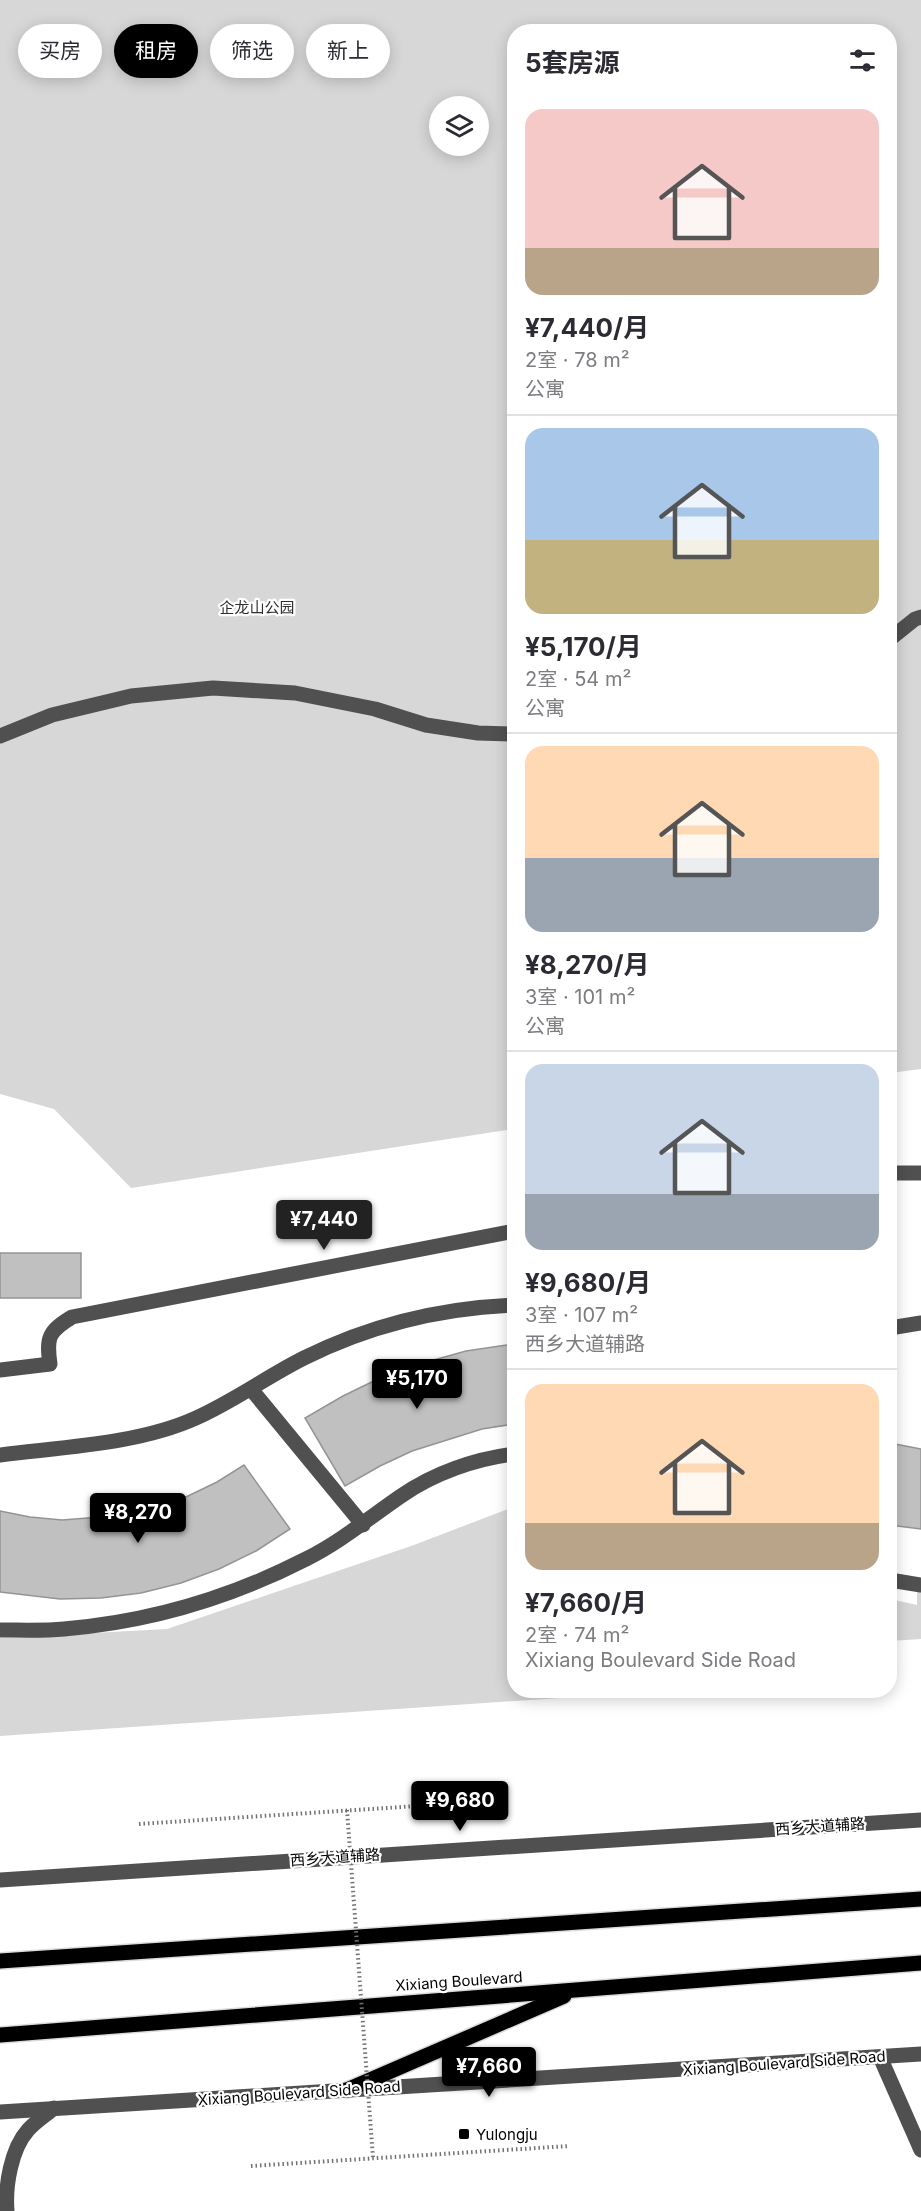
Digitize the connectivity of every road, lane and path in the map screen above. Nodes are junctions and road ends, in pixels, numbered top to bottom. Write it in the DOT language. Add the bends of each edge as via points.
graph roads {
  1 [pos="921,617"];
  2 [pos="897,633"];
  3 [pos="507,734"];
  4 [pos="0,736"];
  5 [pos="897,1173"];
  6 [pos="921,1173"];
  7 [pos="507,1232"];
  8 [pos="507,1305"];
  9 [pos="921,1323"];
  10 [pos="897,1327"];
  11 [pos="0,1370"];
  12 [pos="251,1389"];
  13 [pos="0,1455"];
  14 [pos="507,1455"];
  15 [pos="363,1525"];
  16 [pos="897,1581"];
  17 [pos="921,1586"];
  18 [pos="0,1630"];
  19 [pos="448,1804"];
  20 [pos="347,1810"];
  21 [pos="921,1820"];
  22 [pos="139,1824"];
  23 [pos="0,1880"];
  24 [pos="921,1899"];
  25 [pos="0,1961"];
  26 [pos="921,1963"];
  27 [pos="576,1990"];
  28 [pos="0,2035"];
  29 [pos="921,2054"];
  30 [pos="880,2057"];
  31 [pos="347,2090"];
  32 [pos="54,2108"];
  33 [pos="0,2112"];
  34 [pos="569,2146"];
  35 [pos="921,2151"];
  36 [pos="374,2158"];
  37 [pos="251,2166"];
  38 [pos="7,2211"];
  1 -- 2 [label="street"];
  3 -- 4 [label="street" via="426,725 375,709 295,693 213,688 131,696 52,715"];
  5 -- 6 [label="street"];
  7 -- 11 [label="street" via="72,1317 56,1327 47,1345 50,1364"];
  8 -- 12 [label="street" via="419,1316 360,1333 304,1358"];
  9 -- 10 [label="street"];
  12 -- 13 [label="street" via="195,1418 135,1437"];
  12 -- 15 [label="street"];
  14 -- 15 [label="street" via="446,1472 402,1495"];
  15 -- 18 [label="street" via="308,1559 189,1607 126,1622"];
  16 -- 17 [label="street"];
  19 -- 20 [label="path"];
  20 -- 22 [label="path"];
  20 -- 36 [label="path, bridge"];
  21 -- 23 [label="street, 西乡大道辅路"];
  24 -- 25 [label="main road"];
  26 -- 27 [label="main road, Xixiang Boulevard"];
  27 -- 28 [label="main road, Xixiang Boulevard"];
  27 -- 31 [label="main road"];
  29 -- 30 [label="street, Xixiang Boulevard Side Road"];
  30 -- 31 [label="street, Xixiang Boulevard Side Road"];
  30 -- 35 [label="street"];
  31 -- 32 [label="street, Xixiang Boulevard Side Road"];
  32 -- 33 [label="street, Xixiang Boulevard Side Road"];
  32 -- 38 [label="street" via="27,2130 13,2158 6,2192"];
  34 -- 36 [label="path"];
  36 -- 37 [label="path"];
}
